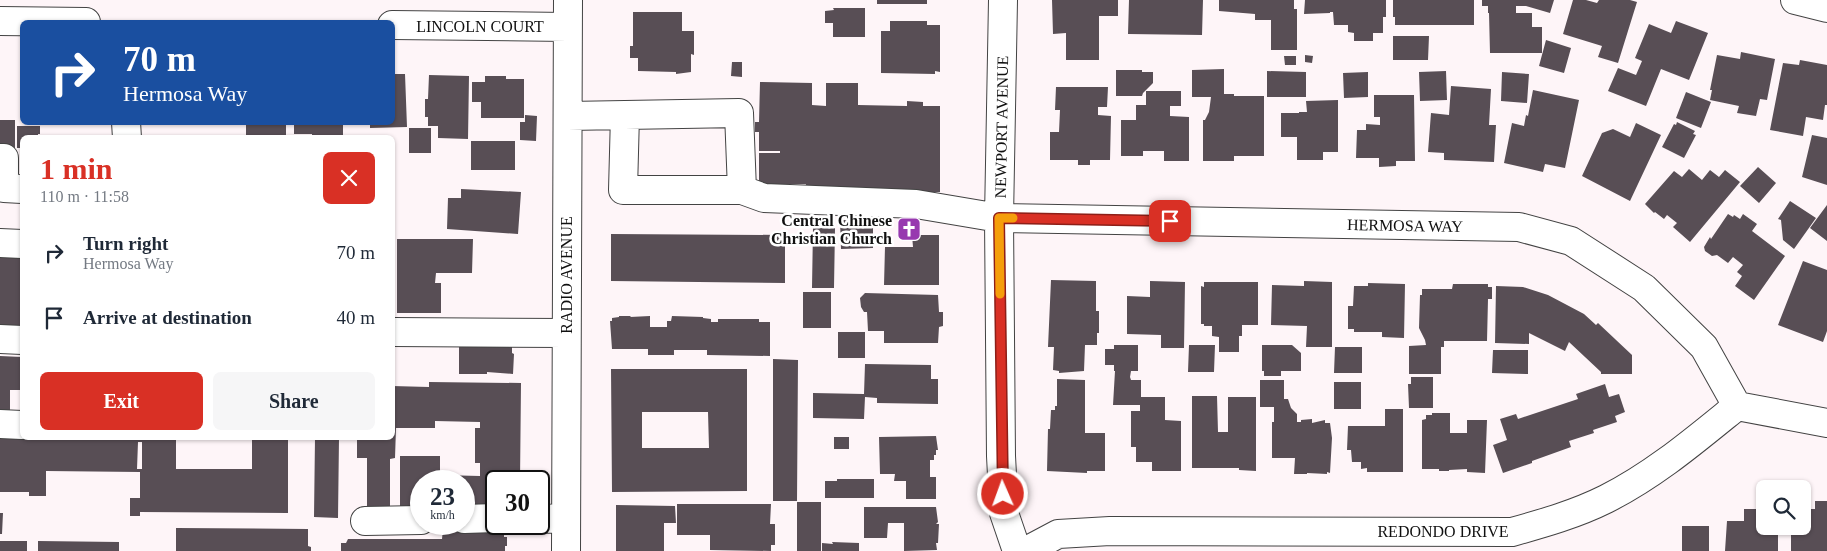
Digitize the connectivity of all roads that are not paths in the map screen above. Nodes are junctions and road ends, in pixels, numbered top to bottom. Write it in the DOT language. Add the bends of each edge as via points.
graph roads {
  1 [pos="568,0"];
  2 [pos="1003,0"];
  3 [pos="1795,0"];
  4 [pos="1827,8"];
  5 [pos="0,21"];
  6 [pos="20,21"];
  7 [pos="395,25"];
  8 [pos="567,27"];
  9 [pos="625,115"];
  10 [pos="568,116"];
  11 [pos="0,158"];
  12 [pos="20,189"];
  13 [pos="742,190"];
  14 [pos="999,218"];
  15 [pos="0,243"];
  16 [pos="20,244"];
  17 [pos="395,332"];
  18 [pos="566,333"];
  19 [pos="0,339"];
  20 [pos="20,340"];
  21 [pos="1737,406"];
  22 [pos="1827,423"];
  23 [pos="0,424"];
  24 [pos="20,425"];
  25 [pos="566,518"];
  26 [pos="550,519"];
  27 [pos="410,520"];
  28 [pos="365,521"];
  29 [pos="566,551"];
  30 [pos="1018,551"];
  31 [pos="1026,551"];
  1 -- 8 [label="street, RADIO AVENUE"];
  2 -- 14 [label="street, NEWPORT AVENUE"];
  3 -- 4 [label="street"];
  5 -- 6 [label="street"];
  7 -- 8 [label="street, LINCOLN COURT"];
  8 -- 10 [label="street, RADIO AVENUE"];
  9 -- 10 [label="street"];
  9 -- 13 [label="street" via="739,113"];
  9 -- 13 [label="street, HERMOSA WAY" via="622,190"];
  10 -- 18 [label="street, RADIO AVENUE"];
  11 -- 12 [label="street" via="4,158 4,188"];
  13 -- 14 [label="street, HERMOSA WAY" via="764,198 916,204"];
  14 -- 21 [label="street, HERMOSA WAY" via="1519,227 1571,241 1644,288 1704,347"];
  14 -- 30 [label="street, NEWPORT AVENUE" via="1004,514"];
  15 -- 16 [label="street"];
  17 -- 18 [label="street"];
  18 -- 25 [label="street, RADIO AVENUE"];
  19 -- 20 [label="street"];
  21 -- 22 [label="street"];
  21 -- 31 [label="street, REDONDO DRIVE" via="1685,449 1605,500 1557,520 1512,532 1110,531 1058,534"];
  23 -- 24 [label="street"];
  25 -- 26 [label="street"];
  25 -- 29 [label="street, RADIO AVENUE"];
  27 -- 28 [label="street"];
}
